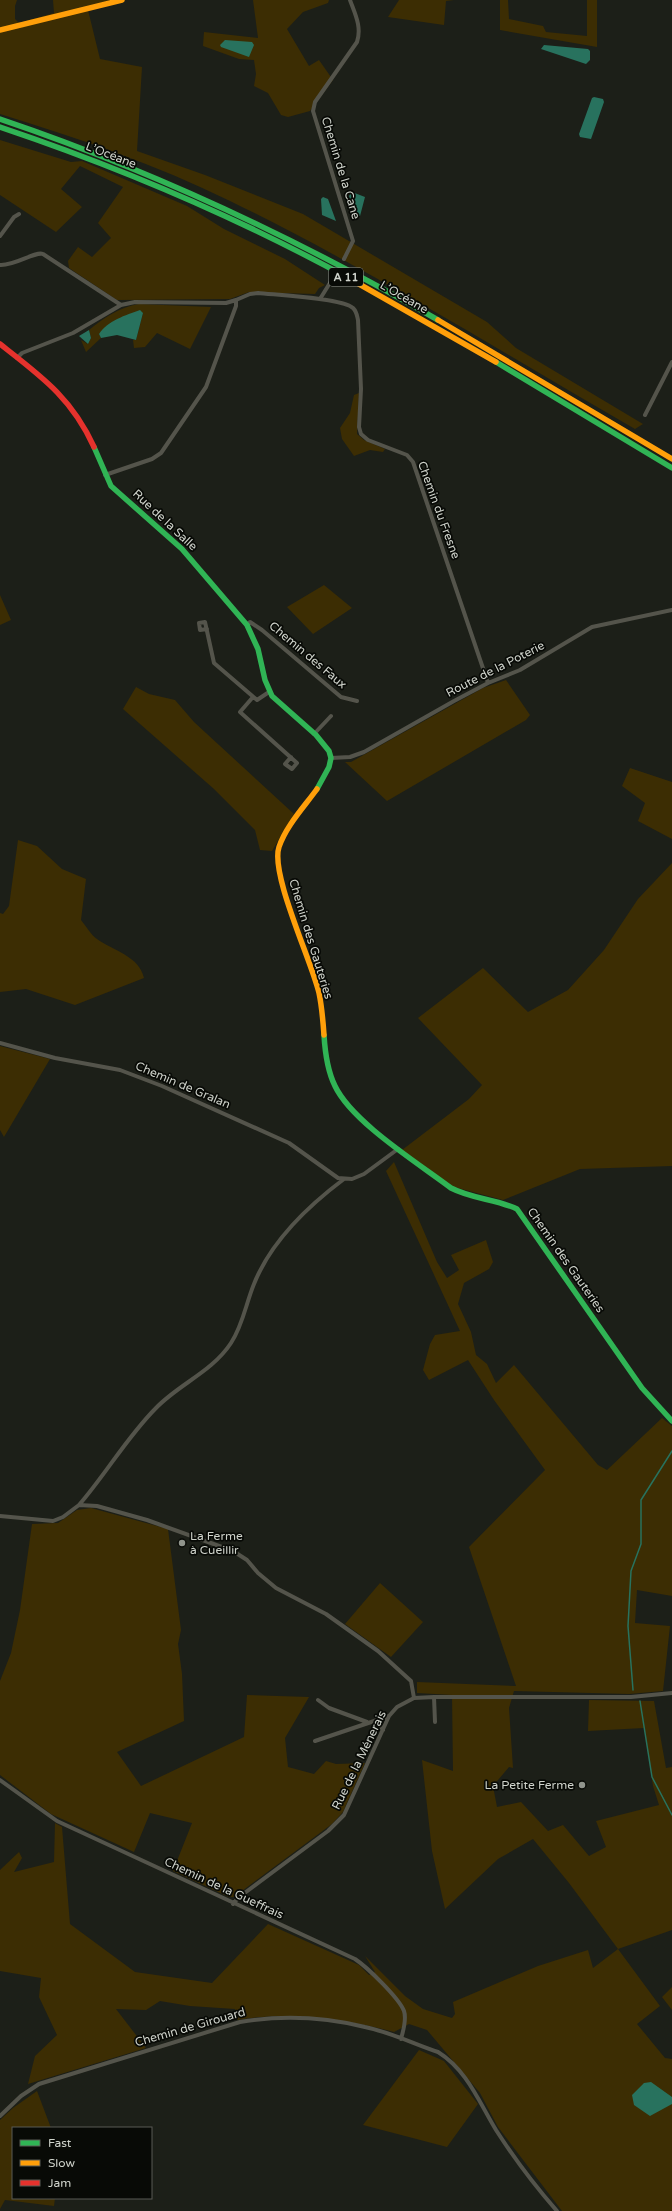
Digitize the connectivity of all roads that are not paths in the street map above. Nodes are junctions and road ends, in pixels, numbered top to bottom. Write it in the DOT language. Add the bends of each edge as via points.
graph roads {
  1 [pos="122,0"];
  2 [pos="350,0"];
  3 [pos="0,30"];
  4 [pos="0,119"];
  5 [pos="0,127"];
  6 [pos="19,214"];
  7 [pos="0,236"];
  8 [pos="344,259"];
  9 [pos="0,265"];
  10 [pos="333,278"];
  11 [pos="320,299"];
  12 [pos="236,300"];
  13 [pos="121,305"];
  14 [pos="0,344"];
  15 [pos="17,358"];
  16 [pos="672,362"];
  17 [pos="646,415"];
  18 [pos="672,459"];
  19 [pos="672,468"];
  20 [pos="105,475"];
  21 [pos="672,610"];
  22 [pos="247,625"];
  23 [pos="207,629"];
  24 [pos="488,683"];
  25 [pos="269,692"];
  26 [pos="253,697"];
  27 [pos="357,701"];
  28 [pos="331,716"];
  29 [pos="314,734"];
  30 [pos="291,757"];
  31 [pos="331,758"];
  32 [pos="0,1043"];
  33 [pos="398,1149"];
  34 [pos="344,1179"];
  35 [pos="672,1421"];
  36 [pos="79,1505"];
  37 [pos="0,1516"];
  38 [pos="672,1694"];
  39 [pos="434,1697"];
  40 [pos="414,1698"];
  41 [pos="318,1700"];
  42 [pos="389,1716"];
  43 [pos="376,1721"];
  44 [pos="368,1722"];
  45 [pos="435,1722"];
  46 [pos="383,1730"];
  47 [pos="315,1741"];
  48 [pos="0,1780"];
  49 [pos="233,1904"];
  50 [pos="401,2039"];
  51 [pos="0,2116"];
  52 [pos="557,2211"];
  1 -- 3 [label="main road"];
  2 -- 8 [label="street, Chemin de la Cane" via="359,27 359,38 315,102 312,111 353,241"];
  4 -- 18 [label="main road, L’Océane / A 11" via="148,173 299,243 417,309"];
  5 -- 19 [label="main road, L’Océane / A 11" via="150,182 285,245 406,311"];
  6 -- 7 [label="street"];
  9 -- 13 [label="street" via="9,265 36,254 43,254"];
  10 -- 11 [label="street"];
  11 -- 12 [label="street" via="258,293"];
  11 -- 24 [label="street, Chemin du Fresne" via="347,304 357,313 361,434 368,440 407,455 413,462"];
  12 -- 13 [label="street" via="226,303 135,302"];
  12 -- 20 [label="street" via="206,387 161,453 152,459"];
  13 -- 15 [label="street" via="73,333 22,353"];
  14 -- 15 [label="main road, Rue de la Salle"];
  15 -- 20 [label="main road, Rue de la Salle" via="59,392 95,446"];
  16 -- 17 [label="street"];
  20 -- 22 [label="main road, Rue de la Salle" via="115,490 182,549"];
  21 -- 24 [label="street, Route de la Poterie" via="599,624 520,670"];
  22 -- 25 [label="main road, Rue de la Salle" via="255,638"];
  22 -- 27 [label="street, Chemin des Faux" via="250,622 262,630 341,697"];
  23 -- 26 [label="street" via="214,663"];
  24 -- 31 [label="street, Route de la Poterie" via="364,752 350,757"];
  25 -- 26 [label="street" via="257,700"];
  25 -- 29 [label="main road, Rue de la Salle"];
  26 -- 30 [label="street" via="240,712"];
  28 -- 29 [label="street"];
  29 -- 31 [label="main road, Rue de la Salle" via="326,746"];
  31 -- 33 [label="main road, Chemin des Gauteries" via="327,771 282,840 278,849 277,866 319,993 332,1079 353,1112"];
  32 -- 34 [label="street, Chemin de Gralan" via="56,1058 120,1070 162,1086 289,1143 329,1174"];
  33 -- 34 [label="street" via="364,1174"];
  33 -- 35 [label="main road, Chemin des Gauteries" via="452,1188 475,1198 507,1204 517,1209 642,1388"];
  34 -- 36 [label="street" via="315,1200 274,1248 254,1284 232,1342 212,1366 174,1391 155,1409"];
  36 -- 37 [label="street" via="53,1521"];
  36 -- 40 [label="street" via="97,1506 148,1520 243,1556 276,1588 326,1614 378,1651 411,1681"];
  38 -- 39 [label="street, Rue de la Ménerais" via="631,1697"];
  39 -- 40 [label="street, Rue de la Ménerais"];
  39 -- 45 [label="street"];
  40 -- 42 [label="street, Rue de la Ménerais" via="397,1707"];
  41 -- 44 [label="street" via="329,1708"];
  42 -- 43 [label="street"];
  42 -- 46 [label="street, Rue de la Ménerais"];
  43 -- 44 [label="street"];
  43 -- 46 [label="street"];
  44 -- 47 [label="street"];
  46 -- 49 [label="street, Rue de la Ménerais" via="344,1815 328,1831"];
  48 -- 49 [label="street, Chemin de la Gueffrais" via="58,1821"];
  49 -- 50 [label="street, Chemin de la Gueffrais" via="362,1963 402,2008 405,2019"];
  50 -- 51 [label="street, Chemin de Girouard" via="366,2027 315,2019 264,2018 240,2022 39,2084 21,2096"];
  50 -- 52 [label="street, Chemin de Girouard" via="438,2052 454,2065 478,2095 496,2130"];
}
